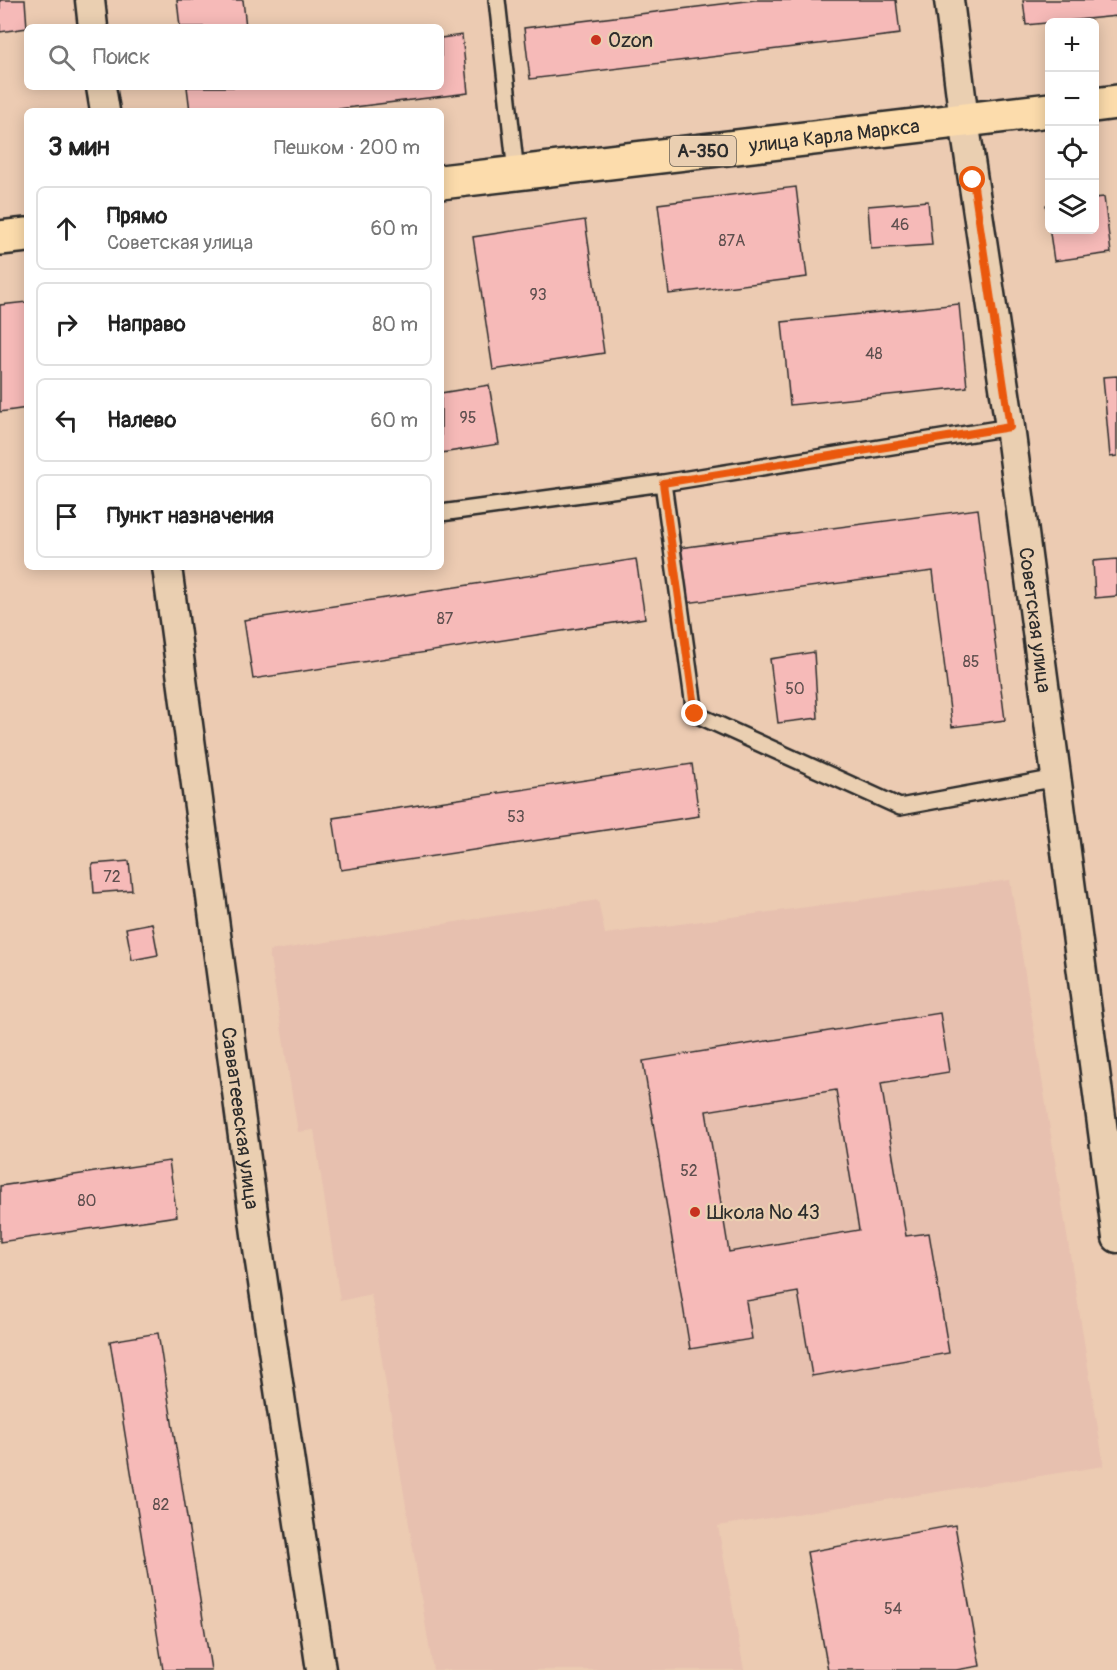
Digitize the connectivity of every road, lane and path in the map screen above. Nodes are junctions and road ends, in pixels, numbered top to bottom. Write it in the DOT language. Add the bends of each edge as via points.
graph roads {
  1 [pos="90,0"];
  2 [pos="497,0"];
  3 [pos="949,0"];
  4 [pos="93,24"];
  5 [pos="102,90"];
  6 [pos="1117,102"];
  7 [pos="1099,104"];
  8 [pos="104,108"];
  9 [pos="1045,111"];
  10 [pos="964,120"];
  11 [pos="516,173"];
  12 [pos="444,183"];
  13 [pos="24,235"];
  14 [pos="0,238"];
  15 [pos="1010,427"];
  16 [pos="663,483"];
  17 [pos="444,513"];
  18 [pos="167,570"];
  19 [pos="1057,778"];
  20 [pos="1117,1238"];
  21 [pos="321,1670"];
  1 -- 4 [label="street"];
  2 -- 11 [label="lane"];
  3 -- 10 [label="street, Советская улица"];
  5 -- 8 [label="street"];
  6 -- 7 [label="highway"];
  9 -- 10 [label="highway, улица Карла Маркса / А-350"];
  10 -- 11 [label="highway, улица Карла Маркса / А-350"];
  10 -- 15 [label="street, Советская улица"];
  11 -- 12 [label="highway, улица Карла Маркса / А-350"];
  13 -- 14 [label="highway"];
  15 -- 16 [label="lane"];
  15 -- 19 [label="street, Советская улица"];
  16 -- 17 [label="lane"];
  16 -- 19 [label="lane" via="695,714 900,807"];
  18 -- 21 [label="street, Савватеевская улица" via="258,1249"];
  19 -- 20 [label="street, Советская улица"];
}
